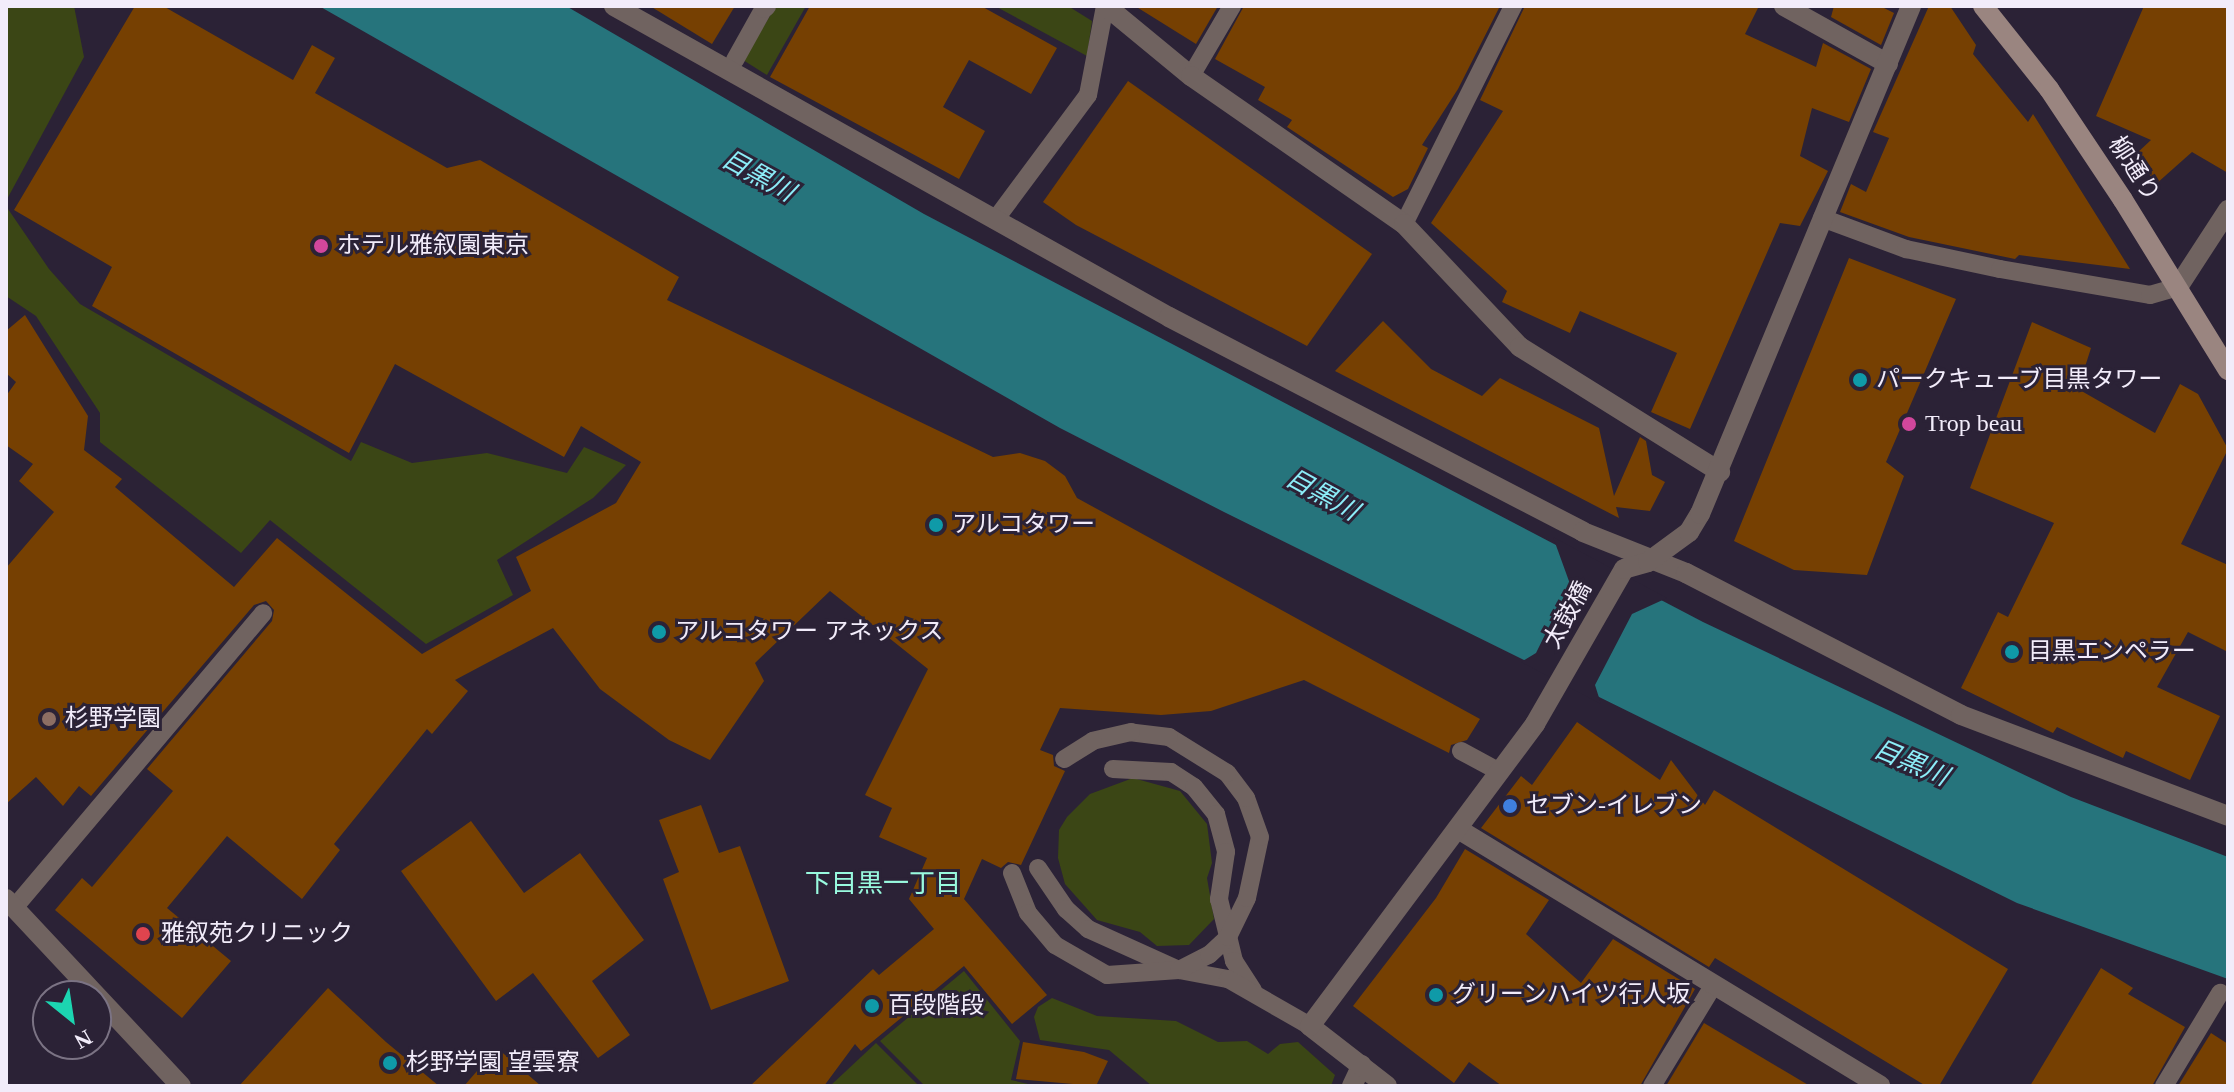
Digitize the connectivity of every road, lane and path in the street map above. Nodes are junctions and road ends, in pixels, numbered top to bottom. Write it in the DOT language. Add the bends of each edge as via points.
graph roads {
  1 [pos="614,6"];
  2 [pos="1105,6"];
  3 [pos="1232,6"];
  4 [pos="1513,6"];
  5 [pos="1784,6"];
  6 [pos="1911,6"];
  7 [pos="1983,6"];
  8 [pos="765,7"];
  9 [pos="735,60"];
  10 [pos="1888,64"];
  11 [pos="1191,76"];
  12 [pos="2228,210"];
  13 [pos="1822,218"];
  14 [pos="995,220"];
  15 [pos="1404,224"];
  16 [pos="2178,287"];
  17 [pos="2228,370"];
  18 [pos="1720,472"];
  19 [pos="1648,562"];
  20 [pos="263,613"];
  21 [pos="1461,751"];
  22 [pos="1064,759"];
  23 [pos="1113,769"];
  24 [pos="1500,772"];
  25 [pos="2228,816"];
  26 [pos="1458,829"];
  27 [pos="1038,868"];
  28 [pos="1012,873"];
  29 [pos="10,903"];
  30 [pos="1228,937"];
  31 [pos="1179,970"];
  32 [pos="1713,986"];
  33 [pos="1253,990"];
  34 [pos="2220,993"];
  35 [pos="1310,1026"];
  36 [pos="1362,1065"];
  37 [pos="181,1086"];
  38 [pos="1352,1086"];
  39 [pos="1387,1086"];
  40 [pos="1652,1086"];
  41 [pos="1880,1086"];
  42 [pos="2164,1086"];
  1 -- 14 [label="street"];
  2 -- 11 [label="street"];
  2 -- 14 [label="lane" via="1088,95"];
  3 -- 11 [label="lane"];
  4 -- 15 [label="lane"];
  5 -- 10 [label="street"];
  6 -- 10 [label="street"];
  7 -- 16 [label="street, 柳通り" via="2049,89"];
  8 -- 9 [label="lane"];
  10 -- 13 [label="street"];
  11 -- 15 [label="street"];
  12 -- 16 [label="street"];
  13 -- 16 [label="lane" via="1906,249 2000,269 2150,295"];
  13 -- 18 [label="street"];
  14 -- 19 [label="street" via="1169,317"];
  15 -- 18 [label="street" via="1520,347"];
  16 -- 17 [label="street, 柳通り"];
  18 -- 19 [label="street" via="1689,532"];
  19 -- 24 [label="street, 太鼓橋" via="1624,569 1559,687"];
  19 -- 25 [label="street" via="1686,573 1961,715"];
  20 -- 29 [label="lane"];
  21 -- 24 [label="lane"];
  22 -- 30 [label="lane" via="1093,741 1131,732 1169,737 1227,773 1246,798 1260,837 1247,898"];
  23 -- 30 [label="lane" via="1171,772 1194,787 1216,814 1226,852 1219,899"];
  24 -- 26 [label="street, 太鼓橋"];
  26 -- 32 [label="street"];
  26 -- 35 [label="street, 太鼓橋"];
  27 -- 31 [label="lane" via="1066,909 1088,929"];
  28 -- 31 [label="lane" via="1028,913 1055,945 1080,961 1119,976"];
  29 -- 37 [label="street"];
  30 -- 31 [label="lane" via="1209,955"];
  30 -- 33 [label="lane" via="1234,961"];
  31 -- 33 [label="lane" via="1210,972"];
  32 -- 40 [label="lane"];
  32 -- 41 [label="street"];
  33 -- 35 [label="lane"];
  34 -- 42 [label="lane"];
  35 -- 36 [label="street"];
  36 -- 38 [label="street"];
  36 -- 39 [label="street"];
}
